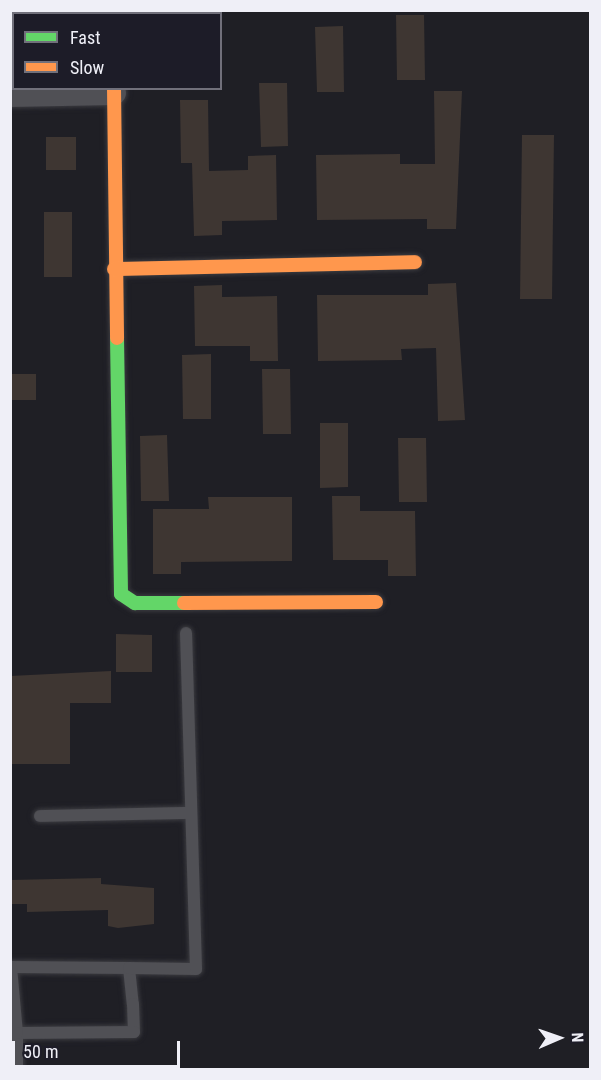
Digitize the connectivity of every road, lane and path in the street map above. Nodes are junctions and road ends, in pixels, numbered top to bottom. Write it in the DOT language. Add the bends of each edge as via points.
graph roads {
  1 [pos="114,91"];
  2 [pos="10,95"];
  3 [pos="415,261"];
  4 [pos="114,269"];
  5 [pos="376,602"];
  6 [pos="186,633"];
  7 [pos="189,813"];
  8 [pos="40,816"];
  9 [pos="11,968"];
  10 [pos="129,968"];
  11 [pos="14,1033"];
  12 [pos="17,1070"];
  1 -- 2 [label="street"];
  1 -- 4 [label="street"];
  3 -- 4 [label="street"];
  4 -- 5 [label="street" via="121,594 135,603"];
  6 -- 7 [label="lane"];
  7 -- 8 [label="lane"];
  7 -- 10 [label="lane" via="196,969"];
  9 -- 10 [label="lane"];
  9 -- 11 [label="lane"];
  10 -- 11 [label="lane" via="134,1032"];
  11 -- 12 [label="lane"];
}
